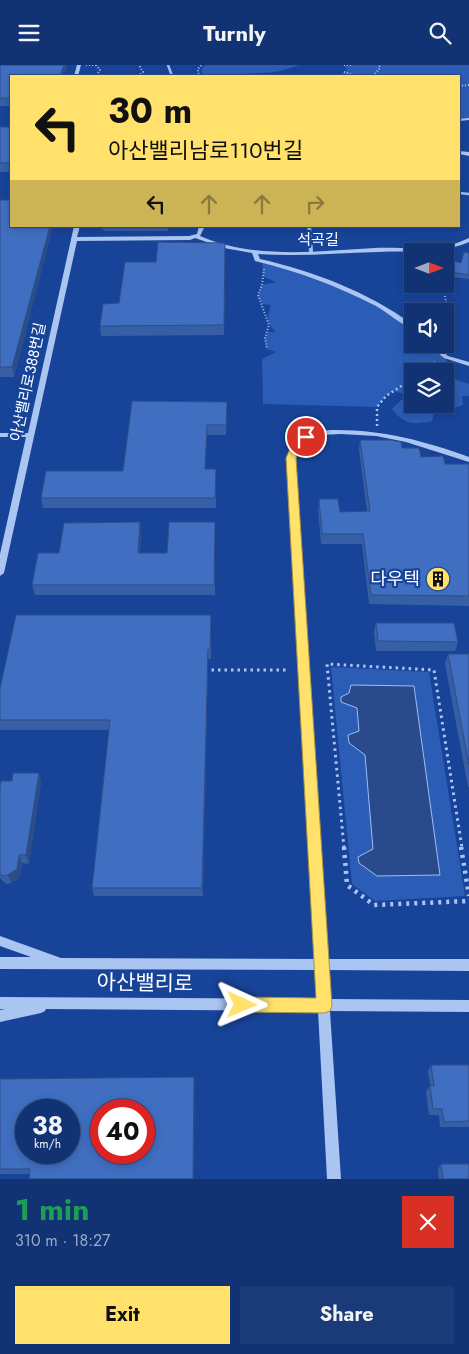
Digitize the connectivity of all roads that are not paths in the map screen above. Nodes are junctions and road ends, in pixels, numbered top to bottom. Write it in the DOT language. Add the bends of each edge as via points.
graph roads {
  1 [pos="77,227"];
  2 [pos="202,227"];
  3 [pos="197,237"];
  4 [pos="74,239"];
  5 [pos="469,240"];
  6 [pos="255,252"];
  7 [pos="404,322"];
  8 [pos="441,353"];
  9 [pos="469,364"];
  10 [pos="0,435"];
  11 [pos="31,435"];
  12 [pos="469,460"];
  13 [pos="0,573"];
  14 [pos="0,941"];
  15 [pos="0,963"];
  16 [pos="65,963"];
  17 [pos="322,965"];
  18 [pos="469,965"];
  19 [pos="0,1003"];
  20 [pos="59,1003"];
  21 [pos="324,1006"];
  22 [pos="469,1006"];
  23 [pos="0,1016"];
  24 [pos="334,1179"];
  1 -- 4 [label="street, 아산밸리로388번길"];
  2 -- 3 [label="street"];
  3 -- 4 [label="street"];
  3 -- 6 [label="street, 석곡길" via="208,243"];
  4 -- 11 [label="street, 아산밸리로388번길"];
  5 -- 6 [label="street, 석곡길" via="460,245 435,248"];
  6 -- 7 [label="street, 석곡길" via="257,260 297,271 348,292"];
  8 -- 9 [label="street"];
  10 -- 11 [label="street"];
  11 -- 13 [label="street, 아산밸리로388번길"];
  12 -- 17 [label="street" via="418,441 377,433 318,434 299,442 291,458"];
  14 -- 16 [label="street"];
  15 -- 16 [label="street, 아산밸리로"];
  16 -- 17 [label="street, 아산밸리로"];
  17 -- 18 [label="street, 아산밸리로"];
  17 -- 21 [label="street"];
  19 -- 20 [label="street, 아산밸리로"];
  20 -- 21 [label="street, 아산밸리로"];
  20 -- 23 [label="street"];
  21 -- 22 [label="street, 아산밸리로"];
  21 -- 24 [label="street"];
}
